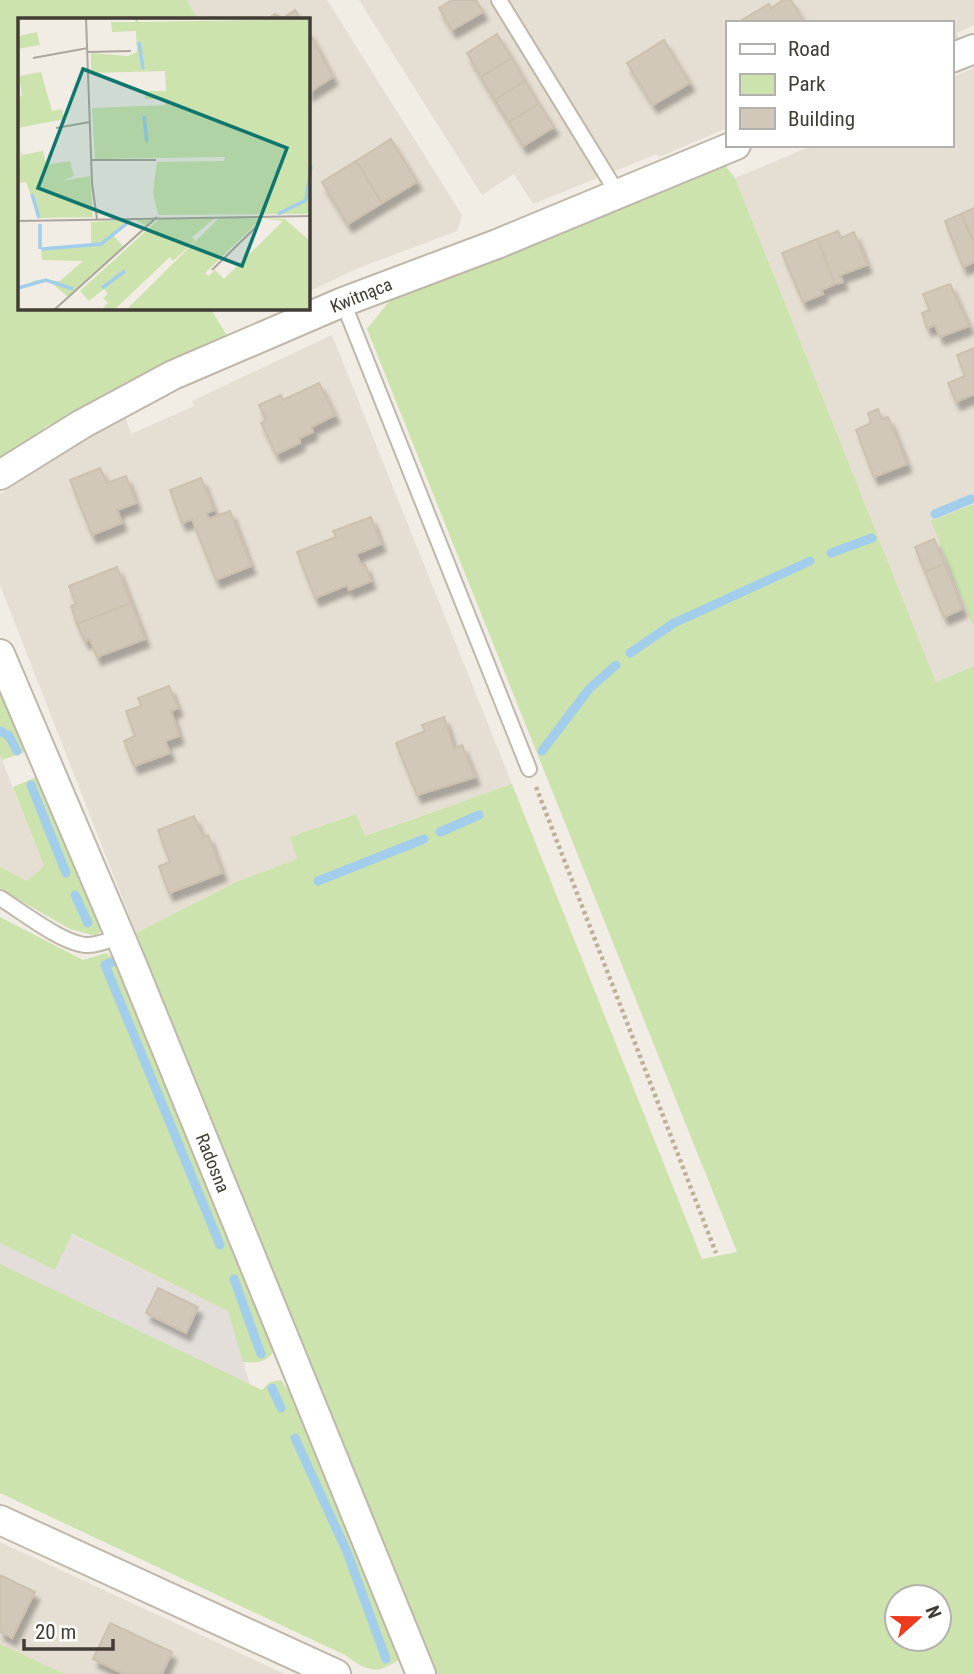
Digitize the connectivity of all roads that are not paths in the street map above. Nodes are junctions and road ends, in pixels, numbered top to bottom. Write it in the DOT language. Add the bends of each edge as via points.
graph roads {
  1 [pos="499,0"];
  2 [pos="974,49"];
  3 [pos="953,57"];
  4 [pos="731,147"];
  5 [pos="618,194"];
  6 [pos="343,302"];
  7 [pos="0,475"];
  8 [pos="0,654"];
  9 [pos="529,769"];
  10 [pos="0,898"];
  11 [pos="120,936"];
  12 [pos="0,1520"];
  13 [pos="414,1672"];
  14 [pos="336,1674"];
  1 -- 5 [label="lane"];
  2 -- 3 [label="street"];
  4 -- 5 [label="street, Kwitnąca"];
  5 -- 6 [label="street, Kwitnąca"];
  6 -- 7 [label="street, Kwitnąca" via="138,393"];
  6 -- 9 [label="lane"];
  8 -- 11 [label="street, Radosna"];
  10 -- 11 [label="lane" via="69,940 103,943"];
  11 -- 13 [label="street, Radosna"];
  12 -- 14 [label="street"];
}
